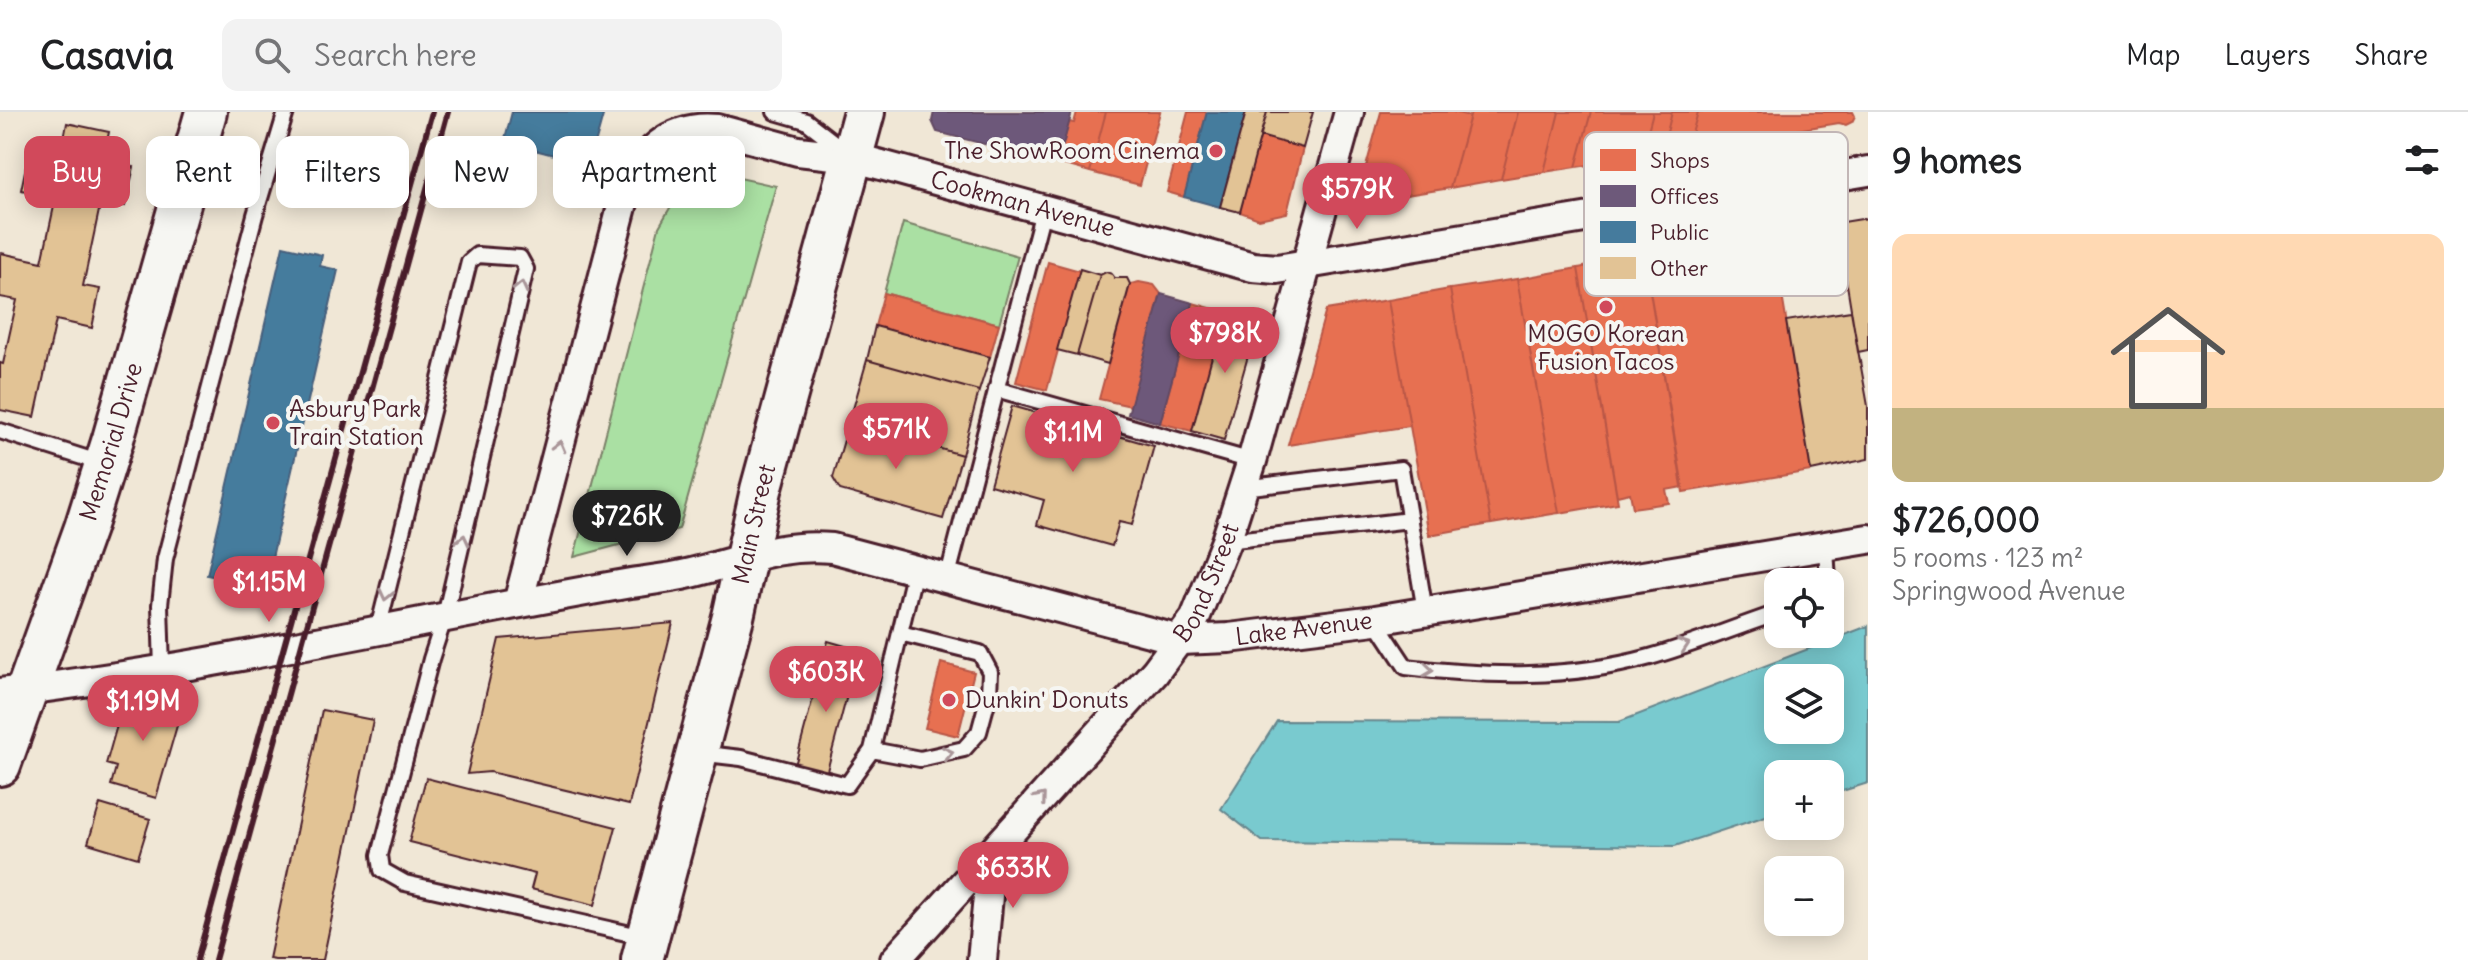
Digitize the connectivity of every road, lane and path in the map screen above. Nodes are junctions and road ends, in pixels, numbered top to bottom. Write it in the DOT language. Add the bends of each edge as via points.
graph roads {
  1 [pos="206,112"];
  2 [pos="286,112"];
  3 [pos="775,112"];
  4 [pos="864,112"];
  5 [pos="1349,112"];
  6 [pos="852,157"];
  7 [pos="1868,171"];
  8 [pos="1848,174"];
  9 [pos="1043,211"];
  10 [pos="1584,219"];
  11 [pos="1307,265"];
  12 [pos="996,389"];
  13 [pos="0,431"];
  14 [pos="1252,461"];
  15 [pos="105,464"];
  16 [pos="1243,488"];
  17 [pos="1410,520"];
  18 [pos="1868,539"];
  19 [pos="1226,541"];
  20 [pos="1826,547"];
  21 [pos="747,557"];
  22 [pos="1827,568"];
  23 [pos="915,570"];
  24 [pos="947,579"];
  25 [pos="518,603"];
  26 [pos="1425,611"];
  27 [pos="445,616"];
  28 [pos="1764,618"];
  29 [pos="1375,620"];
  30 [pos="378,629"];
  31 [pos="900,633"];
  32 [pos="1180,640"];
  33 [pos="162,669"];
  34 [pos="13,692"];
  35 [pos="872,750"];
  36 [pos="697,753"];
  37 [pos="0,765"];
  38 [pos="992,854"];
  39 [pos="645,949"];
  40 [pos="895,960"];
  41 [pos="982,960"];
  1 -- 15 [label="main road, Memorial Drive"];
  2 -- 33 [label="lane" via="165,559"];
  3 -- 6 [label="lane" via="806,121"];
  4 -- 6 [label="main road, Main Street"];
  5 -- 11 [label="street, Bond Street"];
  6 -- 9 [label="street, Cookman Avenue"];
  6 -- 21 [label="main road, Main Street"];
  25 -- 6 [label="street, Cookman Avenue, one-way" via="625,195 641,161 669,137 704,127 798,151"];
  7 -- 8 [label="street, Cookman Avenue"];
  9 -- 11 [label="street, Cookman Avenue" via="1253,267"];
  9 -- 12 [label="lane"];
  10 -- 11 [label="street, Cookman Avenue"];
  11 -- 14 [label="street, Bond Street"];
  12 -- 14 [label="lane"];
  12 -- 24 [label="lane"];
  13 -- 15 [label="lane"];
  14 -- 16 [label="street, Bond Street"];
  15 -- 34 [label="main road, Memorial Drive"];
  16 -- 17 [label="lane" via="1401,469"];
  16 -- 19 [label="street, Bond Street"];
  17 -- 19 [label="lane"];
  17 -- 26 [label="lane"];
  18 -- 20 [label="street, Lake Avenue"];
  19 -- 32 [label="street, Bond Street" via="1195,618"];
  20 -- 22 [label="lane"];
  20 -- 26 [label="street, Lake Avenue"];
  21 -- 23 [label="street, Lake Avenue" via="812,546"];
  21 -- 25 [label="street, Lake Avenue" via="689,573"];
  21 -- 36 [label="main road, Main Street"];
  23 -- 24 [label="street, Lake Avenue"];
  23 -- 31 [label="lane"];
  24 -- 32 [label="street, Lake Avenue"];
  25 -- 27 [label="street, Lake Avenue"];
  26 -- 29 [label="street, Lake Avenue"];
  27 -- 30 [label="street, Lake Avenue"];
  27 -- 30 [label="lane, one-way" via="526,269 520,258 477,255 469,262"];
  27 -- 39 [label="lane" via="380,855 382,870 405,883"];
  29 -- 28 [label="lane, one-way" via="1406,667 1501,676 1564,673 1649,657"];
  29 -- 32 [label="street, Lake Avenue"];
  30 -- 33 [label="street, Lake Avenue"];
  31 -- 35 [label="lane"];
  35 -- 31 [label="lane, one-way" via="920,759 964,749 979,732 989,695 990,672 980,653"];
  38 -- 32 [label="street, Bond Street, one-way"];
  33 -- 34 [label="street, Lake Avenue"];
  34 -- 37 [label="main road, Memorial Drive"];
  35 -- 36 [label="lane" via="847,785 741,758"];
  36 -- 39 [label="main road, Main Street"];
  38 -- 40 [label="street, Bond Street"];
  38 -- 41 [label="street"];
}
